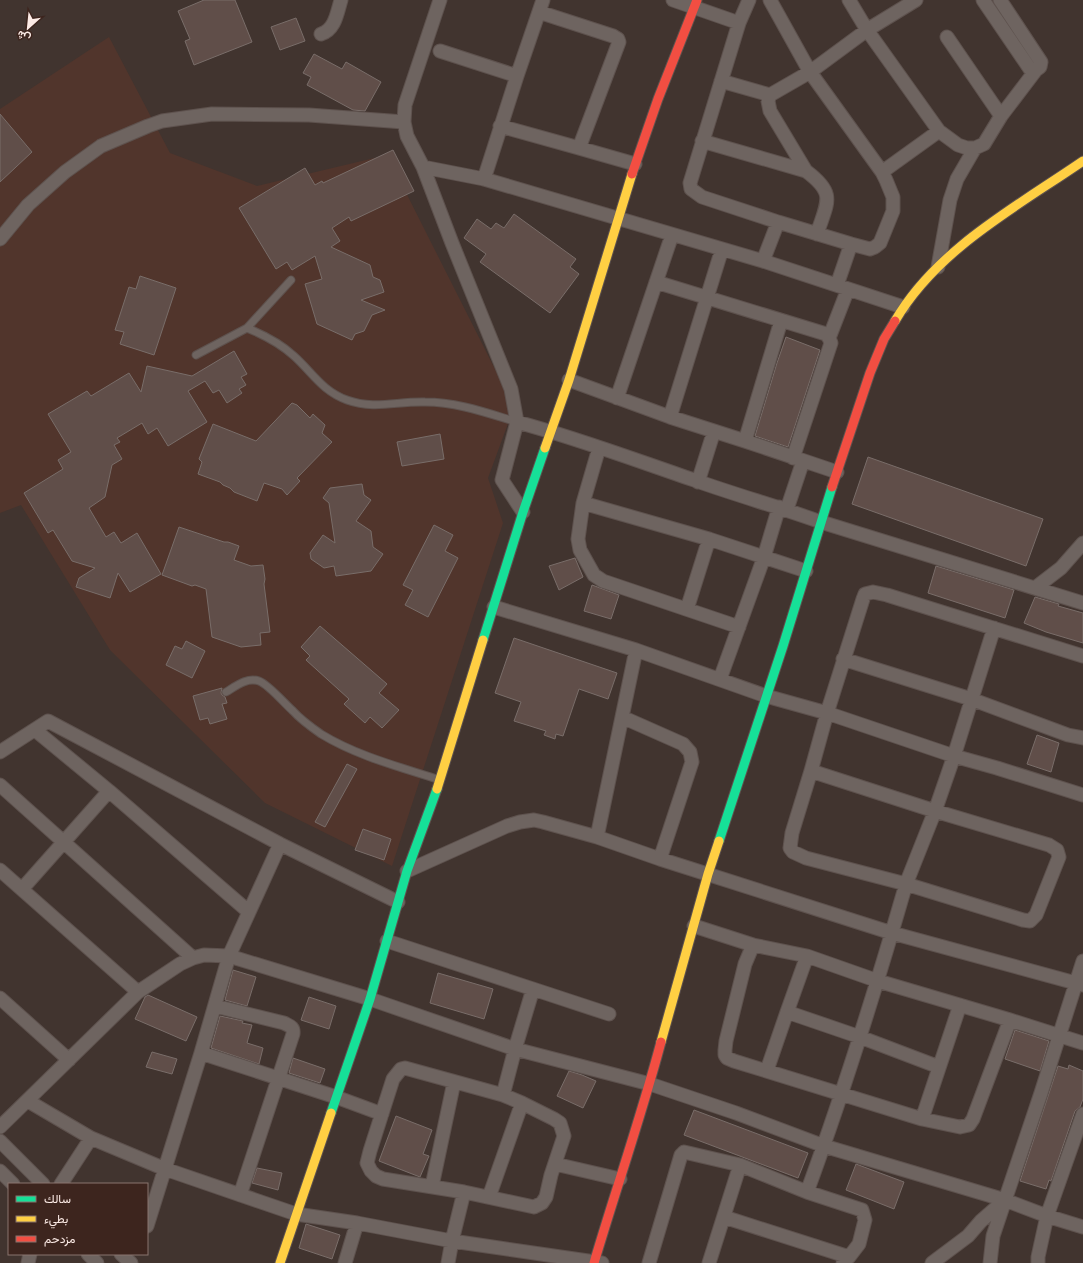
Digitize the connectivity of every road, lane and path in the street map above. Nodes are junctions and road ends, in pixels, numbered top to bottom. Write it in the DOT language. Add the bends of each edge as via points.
graph roads {
  1 [pos="341,0"];
  2 [pos="440,0"];
  3 [pos="673,0"];
  4 [pos="749,0"];
  5 [pos="770,0"];
  6 [pos="849,0"];
  7 [pos="916,0"];
  8 [pos="983,0"];
  9 [pos="1000,0"];
  10 [pos="696,3"];
  11 [pos="541,6"];
  12 [pos="739,23"];
  13 [pos="867,30"];
  14 [pos="321,34"];
  15 [pos="947,37"];
  16 [pos="440,51"];
  17 [pos="1036,70"];
  18 [pos="810,72"];
  19 [pos="516,76"];
  20 [pos="721,81"];
  21 [pos="770,95"];
  22 [pos="1001,116"];
  23 [pos="404,122"];
  24 [pos="500,126"];
  25 [pos="939,131"];
  26 [pos="702,141"];
  27 [pos="579,148"];
  28 [pos="975,148"];
  29 [pos="1083,161"];
  30 [pos="635,164"];
  31 [pos="423,167"];
  32 [pos="806,171"];
  33 [pos="882,172"];
  34 [pos="484,179"];
  35 [pos="619,219"];
  36 [pos="778,222"];
  37 [pos="817,234"];
  38 [pos="672,235"];
  39 [pos="0,239"];
  40 [pos="851,244"];
  41 [pos="722,249"];
  42 [pos="763,261"];
  43 [pos="938,267"];
  44 [pos="291,280"];
  45 [pos="656,282"];
  46 [pos="842,287"];
  47 [pos="706,298"];
  48 [pos="903,307"];
  49 [pos="781,321"];
  50 [pos="247,328"];
  51 [pos="829,338"];
  52 [pos="196,355"];
  53 [pos="569,380"];
  54 [pos="617,398"];
  55 [pos="670,417"];
  56 [pos="517,422"];
  57 [pos="550,431"];
  58 [pos="714,431"];
  59 [pos="745,441"];
  60 [pos="599,448"];
  61 [pos="798,459"];
  62 [pos="837,472"];
  63 [pos="698,482"];
  64 [pos="583,503"];
  65 [pos="783,508"];
  66 [pos="523,512"];
  67 [pos="821,522"];
  68 [pos="709,539"];
  69 [pos="1083,543"];
  70 [pos="764,557"];
  71 [pos="806,571"];
  72 [pos="1035,588"];
  73 [pos="1083,603"];
  74 [pos="494,607"];
  75 [pos="687,610"];
  76 [pos="739,627"];
  77 [pos="994,628"];
  78 [pos="636,650"];
  79 [pos="1083,656"];
  80 [pos="843,659"];
  81 [pos="720,679"];
  82 [pos="226,692"];
  83 [pos="766,696"];
  84 [pos="971,699"];
  85 [pos="827,713"];
  86 [pos="622,717"];
  87 [pos="35,730"];
  88 [pos="1083,738"];
  89 [pos="0,752"];
  90 [pos="954,756"];
  91 [pos="811,771"];
  92 [pos="440,780"];
  93 [pos="0,785"];
  94 [pos="108,791"];
  95 [pos="1083,795"];
  96 [pos="935,811"];
  97 [pos="597,837"];
  98 [pos="63,841"];
  99 [pos="280,844"];
  100 [pos="660,859"];
  101 [pos="0,870"];
  102 [pos="407,871"];
  103 [pos="708,874"];
  104 [pos="906,884"];
  105 [pos="22,889"];
  106 [pos="398,902"];
  107 [pos="249,912"];
  108 [pos="694,926"];
  109 [pos="892,933"];
  110 [pos="387,941"];
  111 [pos="753,945"];
  112 [pos="229,956"];
  113 [pos="807,956"];
  114 [pos="193,958"];
  115 [pos="1083,961"];
  116 [pos="878,981"];
  117 [pos="1080,984"];
  118 [pos="533,989"];
  119 [pos="138,992"];
  120 [pos="0,998"];
  121 [pos="370,998"];
  122 [pos="215,1006"];
  123 [pos="960,1006"];
  124 [pos="787,1012"];
  125 [pos="609,1014"];
  126 [pos="1010,1020"];
  127 [pos="1059,1035"];
  128 [pos="860,1037"];
  129 [pos="1083,1043"];
  130 [pos="515,1049"];
  131 [pos="201,1053"];
  132 [pos="69,1060"];
  133 [pos="939,1067"];
  134 [pos="767,1070"];
  135 [pos="278,1078"];
  136 [pos="454,1082"];
  137 [pos="650,1084"];
  138 [pos="503,1095"];
  139 [pos="842,1095"];
  140 [pos="336,1097"];
  141 [pos="28,1101"];
  142 [pos="522,1103"];
  143 [pos="382,1114"];
  144 [pos="1083,1114"];
  145 [pos="922,1119"];
  146 [pos="0,1127"];
  147 [pos="91,1138"];
  148 [pos="0,1141"];
  149 [pos="824,1146"];
  150 [pos="555,1164"];
  151 [pos="740,1165"];
  152 [pos="165,1169"];
  153 [pos="0,1171"];
  154 [pos="620,1179"];
  155 [pos="12,1183"];
  156 [pos="42,1183"];
  157 [pos="62,1183"];
  158 [pos="432,1186"];
  159 [pos="464,1192"];
  160 [pos="808,1192"];
  161 [pos="240,1195"];
  162 [pos="489,1197"];
  163 [pos="1005,1200"];
  164 [pos="296,1214"];
  165 [pos="1047,1216"];
  166 [pos="724,1217"];
  167 [pos="148,1223"];
  168 [pos="357,1223"];
  169 [pos="1083,1227"];
  170 [pos="452,1241"];
  171 [pos="89,1255"];
  172 [pos="122,1255"];
  173 [pos="846,1260"];
  174 [pos="97,1263"];
  175 [pos="131,1263"];
  176 [pos="280,1263"];
  177 [pos="345,1263"];
  178 [pos="448,1263"];
  179 [pos="597,1263"];
  180 [pos="649,1263"];
  181 [pos="709,1263"];
  182 [pos="932,1263"];
  183 [pos="990,1263"];
  184 [pos="1038,1263"];
  1 -- 14 [label="street" via="332,26"];
  2 -- 23 [label="street" via="406,105"];
  3 -- 10 [label="street"];
  4 -- 12 [label="street"];
  5 -- 18 [label="street"];
  6 -- 13 [label="street"];
  7 -- 13 [label="street"];
  8 -- 17 [label="street" via="1030,69"];
  9 -- 17 [label="street" via="1041,62"];
  10 -- 12 [label="street"];
  10 -- 30 [label="street"];
  11 -- 19 [label="street"];
  11 -- 27 [label="street" via="619,40"];
  12 -- 20 [label="street"];
  13 -- 18 [label="street"];
  13 -- 25 [label="street"];
  15 -- 22 [label="street"];
  16 -- 19 [label="street"];
  17 -- 22 [label="street"];
  18 -- 21 [label="street"];
  18 -- 33 [label="street"];
  19 -- 24 [label="street"];
  20 -- 21 [label="street"];
  20 -- 26 [label="street"];
  21 -- 32 [label="street" via="770,111"];
  22 -- 28 [label="street" via="984,144"];
  23 -- 31 [label="street" via="407,136"];
  23 -- 39 [label="street" via="309,115 219,114 162,121 101,146 65,172 28,205"];
  24 -- 27 [label="street"];
  24 -- 34 [label="street"];
  25 -- 28 [label="street" via="958,145"];
  25 -- 33 [label="street"];
  26 -- 32 [label="street"];
  26 -- 36 [label="street" via="690,182 691,189 702,198"];
  27 -- 30 [label="street"];
  28 -- 43 [label="street" via="957,179 950,200"];
  29 -- 43 [label="street" via="972,236"];
  30 -- 35 [label="street"];
  31 -- 34 [label="street"];
  31 -- 56 [label="street" via="511,389"];
  32 -- 37 [label="street" via="816,178 827,194 828,201"];
  33 -- 40 [label="street" via="893,197 893,211 884,235 875,247"];
  34 -- 35 [label="street"];
  35 -- 38 [label="street"];
  35 -- 53 [label="street"];
  36 -- 37 [label="street"];
  36 -- 42 [label="street"];
  37 -- 40 [label="street"];
  38 -- 41 [label="street"];
  38 -- 45 [label="street"];
  40 -- 46 [label="street"];
  41 -- 42 [label="street"];
  41 -- 47 [label="street"];
  42 -- 46 [label="street"];
  43 -- 48 [label="street"];
  44 -- 50 [label="lane"];
  45 -- 47 [label="street"];
  45 -- 54 [label="street"];
  46 -- 48 [label="street"];
  46 -- 51 [label="street"];
  47 -- 49 [label="street"];
  47 -- 55 [label="street"];
  48 -- 62 [label="street" via="884,339 870,373"];
  49 -- 51 [label="street" via="826,334"];
  49 -- 59 [label="street"];
  50 -- 52 [label="lane"];
  50 -- 56 [label="lane" via="286,349 324,387 344,399 376,405 425,402 453,404"];
  51 -- 61 [label="street" via="831,343"];
  53 -- 54 [label="street"];
  53 -- 57 [label="street"];
  54 -- 55 [label="street"];
  55 -- 58 [label="street"];
  56 -- 57 [label="street"];
  56 -- 66 [label="street" via="502,480"];
  57 -- 60 [label="street"];
  57 -- 66 [label="street"];
  58 -- 59 [label="street"];
  58 -- 63 [label="street"];
  59 -- 61 [label="street"];
  60 -- 63 [label="street"];
  60 -- 64 [label="street"];
  61 -- 62 [label="street"];
  61 -- 65 [label="street"];
  62 -- 67 [label="street"];
  63 -- 65 [label="street"];
  64 -- 68 [label="street"];
  64 -- 75 [label="street" via="578,539 580,550 594,575 603,581"];
  65 -- 67 [label="street"];
  65 -- 70 [label="street"];
  66 -- 74 [label="street"];
  67 -- 71 [label="street"];
  67 -- 72 [label="street"];
  68 -- 70 [label="street"];
  68 -- 75 [label="street"];
  69 -- 72 [label="street" via="1061,568"];
  70 -- 71 [label="street"];
  70 -- 76 [label="street"];
  71 -- 83 [label="street"];
  72 -- 73 [label="street"];
  74 -- 78 [label="street"];
  74 -- 92 [label="street"];
  75 -- 76 [label="street"];
  76 -- 81 [label="street"];
  77 -- 79 [label="street"];
  77 -- 80 [label="street" via="879,592 869,592 862,599"];
  77 -- 84 [label="street"];
  78 -- 81 [label="street"];
  78 -- 86 [label="street"];
  80 -- 84 [label="street"];
  80 -- 85 [label="street"];
  81 -- 83 [label="street"];
  82 -- 92 [label="lane" via="246,680 258,681 307,724 335,742 364,755"];
  83 -- 85 [label="street"];
  83 -- 103 [label="street"];
  84 -- 88 [label="street" via="1068,735"];
  84 -- 90 [label="street"];
  85 -- 90 [label="street"];
  85 -- 91 [label="street"];
  86 -- 97 [label="street"];
  86 -- 100 [label="street" via="683,744 690,752 692,762"];
  87 -- 89 [label="street"];
  87 -- 94 [label="street"];
  87 -- 99 [label="street" via="48,721"];
  90 -- 95 [label="street"];
  90 -- 96 [label="street"];
  91 -- 96 [label="street"];
  91 -- 104 [label="street" via="792,833 790,848 793,852 806,858"];
  92 -- 102 [label="street"];
  93 -- 98 [label="street"];
  94 -- 98 [label="street"];
  94 -- 107 [label="street"];
  96 -- 104 [label="street"];
  96 -- 104 [label="street" via="1049,845 1057,850 1059,857 1036,915 1030,921 1023,920"];
  97 -- 100 [label="street"];
  97 -- 102 [label="street" via="534,820 520,822"];
  98 -- 105 [label="street"];
  98 -- 114 [label="street"];
  99 -- 106 [label="street"];
  99 -- 107 [label="street"];
  100 -- 103 [label="street"];
  101 -- 105 [label="street"];
  102 -- 106 [label="street"];
  103 -- 108 [label="street"];
  103 -- 109 [label="street"];
  104 -- 109 [label="street"];
  105 -- 119 [label="street"];
  106 -- 110 [label="street"];
  107 -- 112 [label="street"];
  108 -- 111 [label="street"];
  108 -- 137 [label="street"];
  109 -- 116 [label="street"];
  109 -- 117 [label="street"];
  110 -- 118 [label="street"];
  110 -- 121 [label="street"];
  111 -- 113 [label="street"];
  111 -- 134 [label="street" via="745,964 726,1041 726,1055 731,1060"];
  112 -- 114 [label="street" via="204,955"];
  112 -- 121 [label="street"];
  112 -- 122 [label="street"];
  113 -- 116 [label="street"];
  113 -- 124 [label="street"];
  114 -- 119 [label="street"];
  115 -- 117 [label="street"];
  116 -- 123 [label="street"];
  116 -- 128 [label="street"];
  117 -- 127 [label="street"];
  118 -- 125 [label="street"];
  118 -- 130 [label="street"];
  119 -- 132 [label="street"];
  120 -- 132 [label="street"];
  121 -- 130 [label="street"];
  121 -- 140 [label="street"];
  122 -- 131 [label="street"];
  122 -- 135 [label="street" via="291,1027 293,1034"];
  123 -- 126 [label="street"];
  123 -- 133 [label="street"];
  124 -- 128 [label="street"];
  124 -- 134 [label="street"];
  126 -- 127 [label="street"];
  126 -- 145 [label="street" via="974,1119 969,1125 960,1127"];
  127 -- 129 [label="street"];
  127 -- 163 [label="street"];
  128 -- 133 [label="street"];
  128 -- 139 [label="street"];
  130 -- 137 [label="street"];
  130 -- 138 [label="street"];
  131 -- 135 [label="street"];
  131 -- 152 [label="street"];
  132 -- 141 [label="street"];
  133 -- 145 [label="street"];
  134 -- 139 [label="street"];
  135 -- 140 [label="street"];
  135 -- 161 [label="street"];
  136 -- 138 [label="street"];
  136 -- 143 [label="street" via="401,1069 393,1079"];
  136 -- 158 [label="street"];
  137 -- 149 [label="street"];
  137 -- 154 [label="street"];
  138 -- 142 [label="street"];
  139 -- 145 [label="street"];
  139 -- 149 [label="street"];
  140 -- 143 [label="street"];
  140 -- 164 [label="street"];
  141 -- 146 [label="street"];
  141 -- 147 [label="street"];
  142 -- 150 [label="street" via="560,1123 564,1136"];
  142 -- 162 [label="street"];
  143 -- 158 [label="street" via="370,1150 368,1163 371,1171 383,1179"];
  144 -- 165 [label="street"];
  147 -- 152 [label="street"];
  147 -- 157 [label="street"];
  148 -- 156 [label="street"];
  149 -- 160 [label="street"];
  149 -- 163 [label="street"];
  150 -- 154 [label="street"];
  150 -- 162 [label="street" via="542,1203 534,1207"];
  151 -- 160 [label="street"];
  151 -- 166 [label="street"];
  151 -- 180 [label="street" via="682,1153"];
  152 -- 161 [label="street"];
  152 -- 167 [label="street"];
  153 -- 155 [label="street"];
  154 -- 179 [label="street"];
  158 -- 159 [label="street"];
  159 -- 162 [label="street"];
  159 -- 170 [label="street"];
  160 -- 173 [label="street" via="862,1210 865,1220 859,1244"];
  161 -- 164 [label="street"];
  163 -- 165 [label="street"];
  163 -- 182 [label="street" via="968,1236"];
  163 -- 183 [label="street" via="994,1236"];
  164 -- 168 [label="street"];
  164 -- 176 [label="street"];
  165 -- 169 [label="street"];
  165 -- 184 [label="street"];
  166 -- 173 [label="street"];
  166 -- 181 [label="street"];
  168 -- 170 [label="street"];
  168 -- 177 [label="street"];
  170 -- 178 [label="street"];
  170 -- 179 [label="street"];
  171 -- 174 [label="street"];
  172 -- 175 [label="street"];
}
